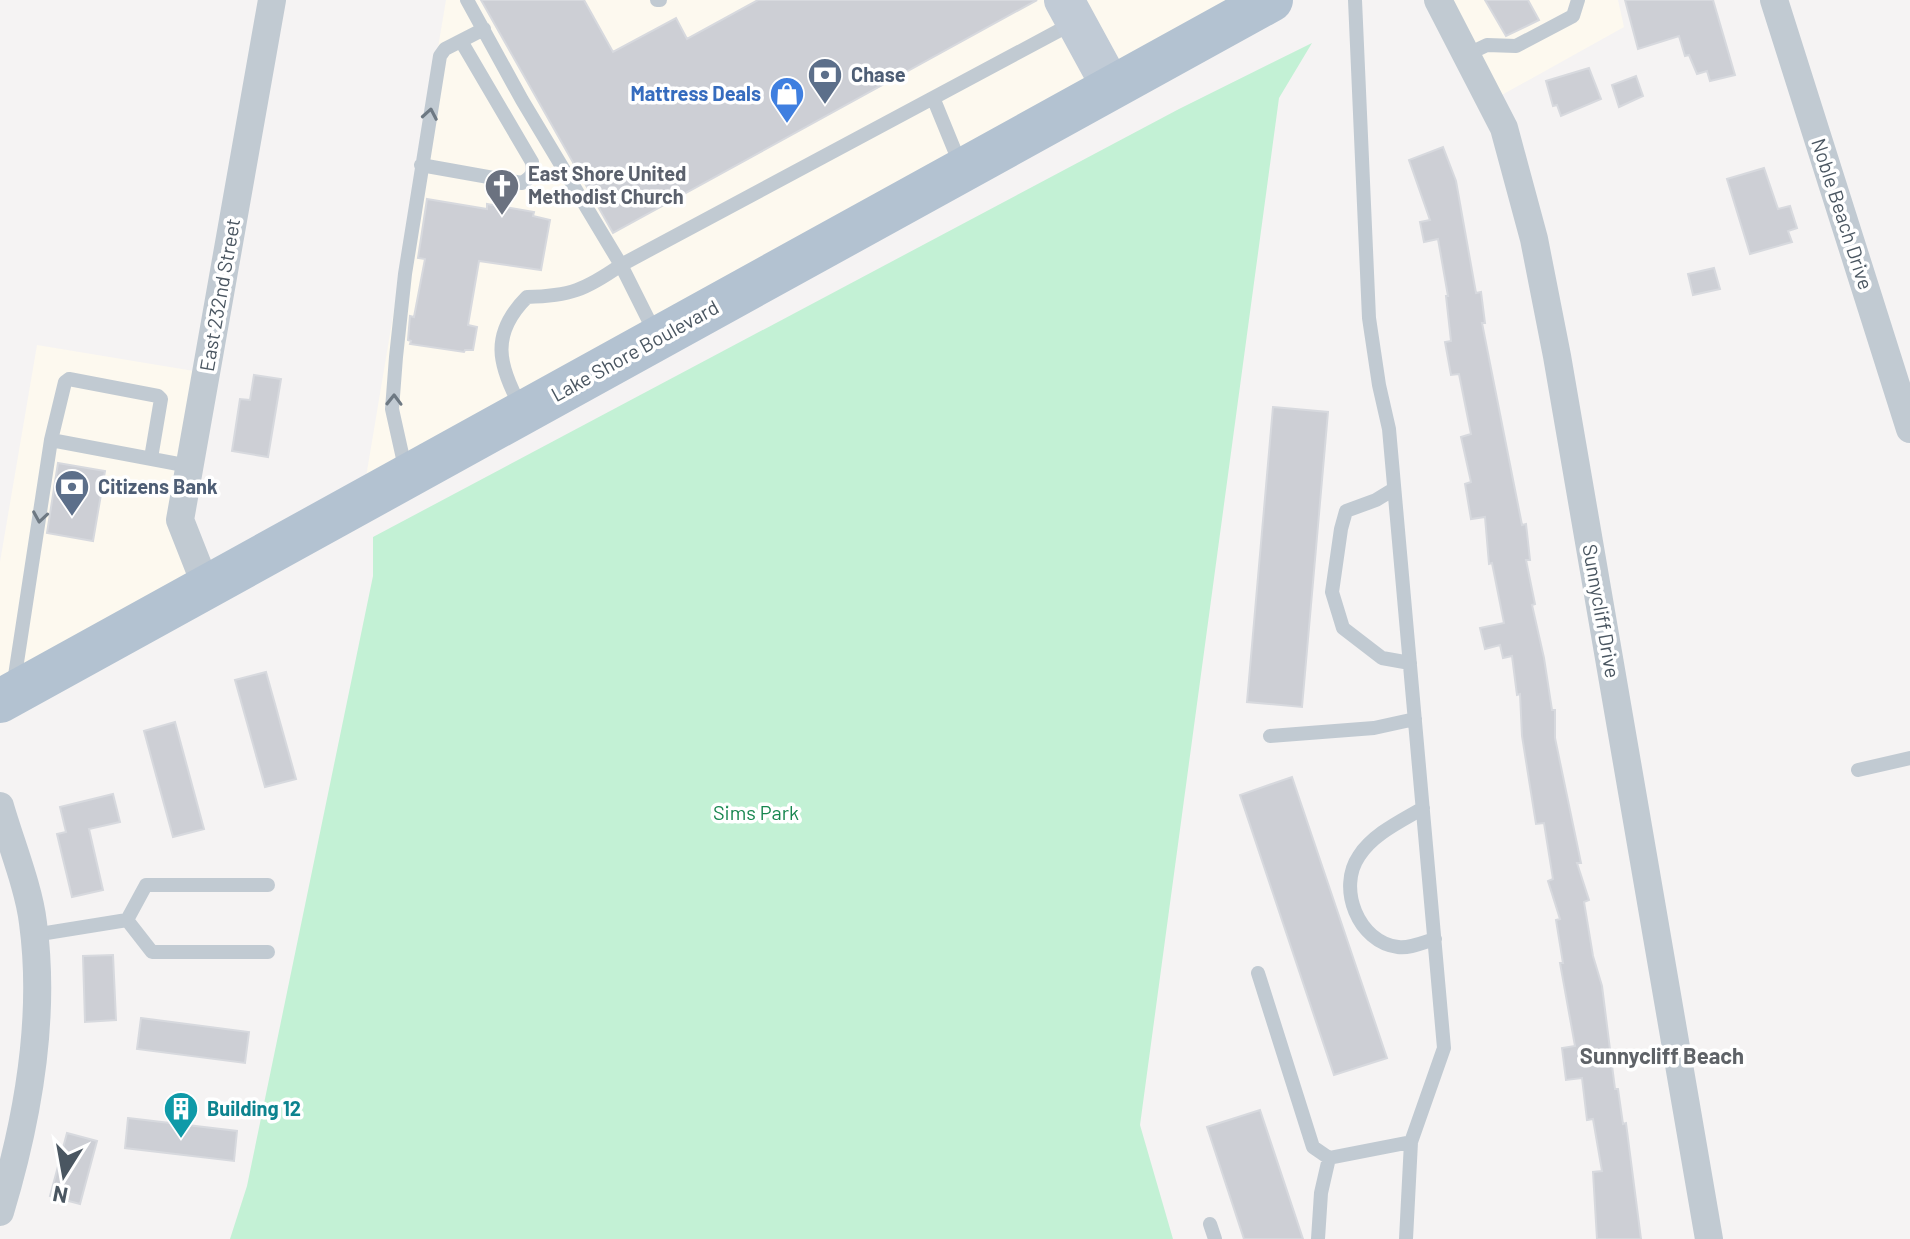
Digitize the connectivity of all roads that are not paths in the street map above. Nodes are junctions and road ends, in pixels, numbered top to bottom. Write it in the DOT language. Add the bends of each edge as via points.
graph roads {
  1 [pos="272,0"];
  2 [pos="467,0"];
  3 [pos="1271,0"];
  4 [pos="1355,0"];
  5 [pos="1438,0"];
  6 [pos="1578,0"];
  7 [pos="1774,0"];
  8 [pos="1070,11"];
  9 [pos="484,29"];
  10 [pos="461,41"];
  11 [pos="1468,54"];
  12 [pos="1112,88"];
  13 [pos="934,100"];
  14 [pos="421,165"];
  15 [pos="962,170"];
  16 [pos="621,265"];
  17 [pos="658,338"];
  18 [pos="524,412"];
  19 [pos="1910,429"];
  20 [pos="51,440"];
  21 [pos="151,458"];
  22 [pos="189,466"];
  23 [pos="407,476"];
  24 [pos="1394,489"];
  25 [pos="206,586"];
  26 [pos="1410,663"];
  27 [pos="6,698"];
  28 [pos="1415,719"];
  29 [pos="1270,736"];
  30 [pos="1910,758"];
  31 [pos="1858,770"];
  32 [pos="0,806"];
  33 [pos="1423,808"];
  34 [pos="268,885"];
  35 [pos="127,920"];
  36 [pos="34,935"];
  37 [pos="1435,939"];
  38 [pos="268,952"];
  39 [pos="1258,973"];
  40 [pos="1411,1142"];
  41 [pos="1329,1158"];
  42 [pos="0,1212"];
  43 [pos="1210,1224"];
  44 [pos="1215,1239"];
  45 [pos="1318,1239"];
  46 [pos="1406,1239"];
  47 [pos="1709,1239"];
  1 -- 22 [label="street, East 232nd Street"];
  2 -- 9 [label="lane"];
  3 -- 12 [label="main road, Lake Shore Boulevard"];
  4 -- 24 [label="lane" via="1369,318"];
  5 -- 11 [label="street, Sunnycliff Drive"];
  6 -- 11 [label="lane" via="1573,16 1516,46 1487,45"];
  7 -- 19 [label="street, Noble Beach Drive"];
  8 -- 12 [label="street"];
  8 -- 13 [label="lane"];
  9 -- 10 [label="lane"];
  9 -- 16 [label="lane"];
  14 -- 10 [label="lane, one-way" via="440,56"];
  10 -- 14 [label="lane" via="533,171 522,183"];
  11 -- 47 [label="street, Sunnycliff Drive" via="1504,128 1537,253"];
  12 -- 15 [label="main road, Lake Shore Boulevard"];
  13 -- 15 [label="lane"];
  13 -- 16 [label="lane"];
  23 -- 14 [label="lane, one-way" via="392,409"];
  15 -- 17 [label="main road, Lake Shore Boulevard"];
  16 -- 17 [label="lane"];
  16 -- 18 [label="lane" via="592,285 561,296 527,297 510,314 500,347 506,381"];
  17 -- 18 [label="main road, Lake Shore Boulevard"];
  18 -- 23 [label="main road, Lake Shore Boulevard"];
  20 -- 21 [label="lane"];
  20 -- 21 [label="lane" via="69,379 158,396"];
  20 -- 27 [label="lane, one-way"];
  21 -- 22 [label="lane"];
  22 -- 25 [label="street, East 232nd Street" via="180,520"];
  23 -- 25 [label="main road, Lake Shore Boulevard"];
  24 -- 26 [label="lane"];
  24 -- 26 [label="lane" via="1346,511 1332,592 1343,628 1382,658"];
  25 -- 27 [label="main road, Lake Shore Boulevard"];
  26 -- 28 [label="lane"];
  28 -- 29 [label="lane" via="1374,728"];
  28 -- 33 [label="lane"];
  30 -- 31 [label="lane"];
  32 -- 36 [label="street"];
  33 -- 37 [label="lane"];
  33 -- 37 [label="lane" via="1360,854 1349,875 1357,919 1372,936 1399,948"];
  34 -- 35 [label="lane" via="146,885"];
  35 -- 36 [label="lane"];
  35 -- 38 [label="lane" via="152,952"];
  36 -- 42 [label="street" via="38,979 33,1063"];
  37 -- 40 [label="lane" via="1444,1048"];
  39 -- 41 [label="lane" via="1313,1147"];
  40 -- 41 [label="lane"];
  40 -- 46 [label="lane"];
  41 -- 45 [label="lane"];
  43 -- 44 [label="lane"];
}
